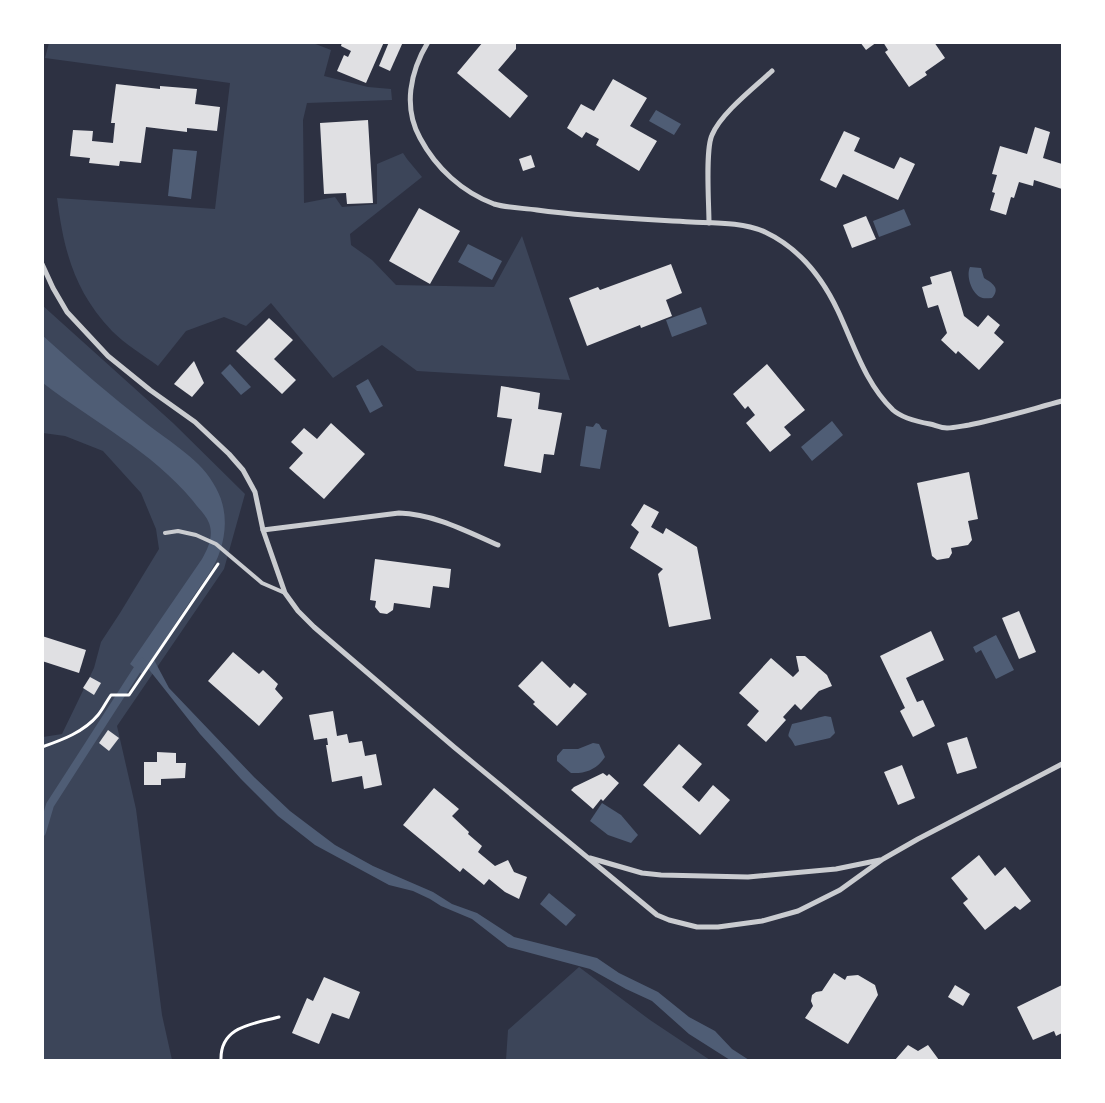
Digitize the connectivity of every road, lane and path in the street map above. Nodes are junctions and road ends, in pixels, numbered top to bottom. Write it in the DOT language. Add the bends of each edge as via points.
graph roads {
  1 [pos="428,42"];
  2 [pos="772,71"];
  3 [pos="709,223"];
  4 [pos="42,264"];
  5 [pos="1062,401"];
  6 [pos="264,530"];
  7 [pos="165,533"];
  8 [pos="498,545"];
  9 [pos="224,556"];
  10 [pos="285,593"];
  11 [pos="42,748"];
  12 [pos="1062,764"];
  13 [pos="587,857"];
  14 [pos="883,859"];
  15 [pos="279,1017"];
  16 [pos="221,1060"];
  1 -- 3 [label="street" via="413,74 410,92 416,132 440,168 475,195 496,205 567,214"];
  2 -- 3 [label="street" via="720,120 711,136"];
  3 -- 5 [label="street" via="762,231 796,251 812,268 837,309 872,385 895,412 948,428"];
  4 -- 6 [label="street" via="67,312 108,356 195,422 243,470 255,492"];
  6 -- 8 [label="street" via="416,513"];
  6 -- 10 [label="street"];
  7 -- 10 [label="lane" via="178,531 216,544 262,583"];
  9 -- 11 [label="path" via="129,695 111,695 90,723"];
  10 -- 13 [label="street" via="321,633"];
  12 -- 14 [label="street"];
  13 -- 14 [label="street" via="642,873 748,877 836,869"];
  13 -- 14 [label="street" via="657,915 697,927 747,923 798,911 840,890"];
  15 -- 16 [label="path" via="238,1028 226,1038"];
}
